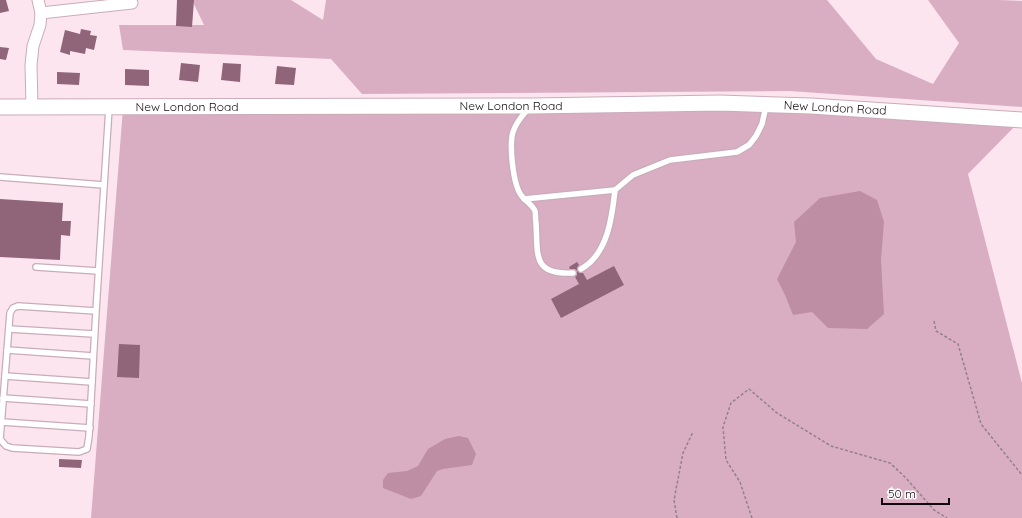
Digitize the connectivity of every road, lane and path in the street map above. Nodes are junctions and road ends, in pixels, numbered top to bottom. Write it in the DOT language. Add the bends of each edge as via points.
graph roads {
  1 [pos="38,0"];
  2 [pos="132,3"];
  3 [pos="42,13"];
  4 [pos="766,105"];
  5 [pos="531,106"];
  6 [pos="32,107"];
  7 [pos="0,108"];
  8 [pos="109,108"];
  9 [pos="1022,120"];
  10 [pos="0,177"];
  11 [pos="104,185"];
  12 [pos="616,190"];
  13 [pos="524,198"];
  14 [pos="36,267"];
  15 [pos="581,269"];
  16 [pos="98,271"];
  17 [pos="573,273"];
  18 [pos="96,311"];
  19 [pos="934,321"];
  20 [pos="9,329"];
  21 [pos="94,334"];
  22 [pos="7,350"];
  23 [pos="93,356"];
  24 [pos="5,376"];
  25 [pos="92,382"];
  26 [pos="4,398"];
  27 [pos="91,404"];
  28 [pos="2,422"];
  29 [pos="90,428"];
  30 [pos="693,432"];
  31 [pos="1022,475"];
  32 [pos="677,518"];
  33 [pos="752,518"];
  34 [pos="947,518"];
  1 -- 3 [label="street"];
  2 -- 3 [label="street"];
  3 -- 6 [label="street" via="33,46"];
  4 -- 5 [label="street, New London Road"];
  4 -- 9 [label="street, New London Road"];
  4 -- 12 [label="lane" via="762,124 749,146 737,152 670,160 633,175"];
  5 -- 8 [label="street, New London Road"];
  5 -- 13 [label="lane" via="518,121 513,133 514,181"];
  6 -- 7 [label="street, New London Road"];
  6 -- 8 [label="street, New London Road"];
  8 -- 11 [label="lane"];
  10 -- 11 [label="lane"];
  11 -- 16 [label="lane"];
  12 -- 13 [label="lane"];
  12 -- 15 [label="lane" via="612,219 604,241 598,253"];
  13 -- 17 [label="lane" via="535,210 538,259 543,267 560,274"];
  14 -- 16 [label="lane"];
  16 -- 18 [label="lane"];
  18 -- 20 [label="lane" via="18,306 10,313"];
  18 -- 21 [label="lane"];
  19 -- 31 [label="path" via="936,331 958,344 981,424"];
  20 -- 21 [label="lane"];
  20 -- 22 [label="lane"];
  21 -- 23 [label="lane"];
  22 -- 23 [label="lane"];
  22 -- 24 [label="lane"];
  23 -- 25 [label="lane"];
  24 -- 25 [label="lane"];
  24 -- 26 [label="lane"];
  25 -- 27 [label="lane"];
  26 -- 27 [label="lane"];
  26 -- 28 [label="lane"];
  27 -- 29 [label="lane"];
  28 -- 29 [label="lane"];
  28 -- 29 [label="lane" via="0,439 12,448 79,452 87,449"];
  30 -- 32 [label="path" via="683,453 674,500"];
  33 -- 34 [label="path" via="740,482 726,460 723,427 731,403 749,389 777,414 831,446 890,463 934,510"];
}
